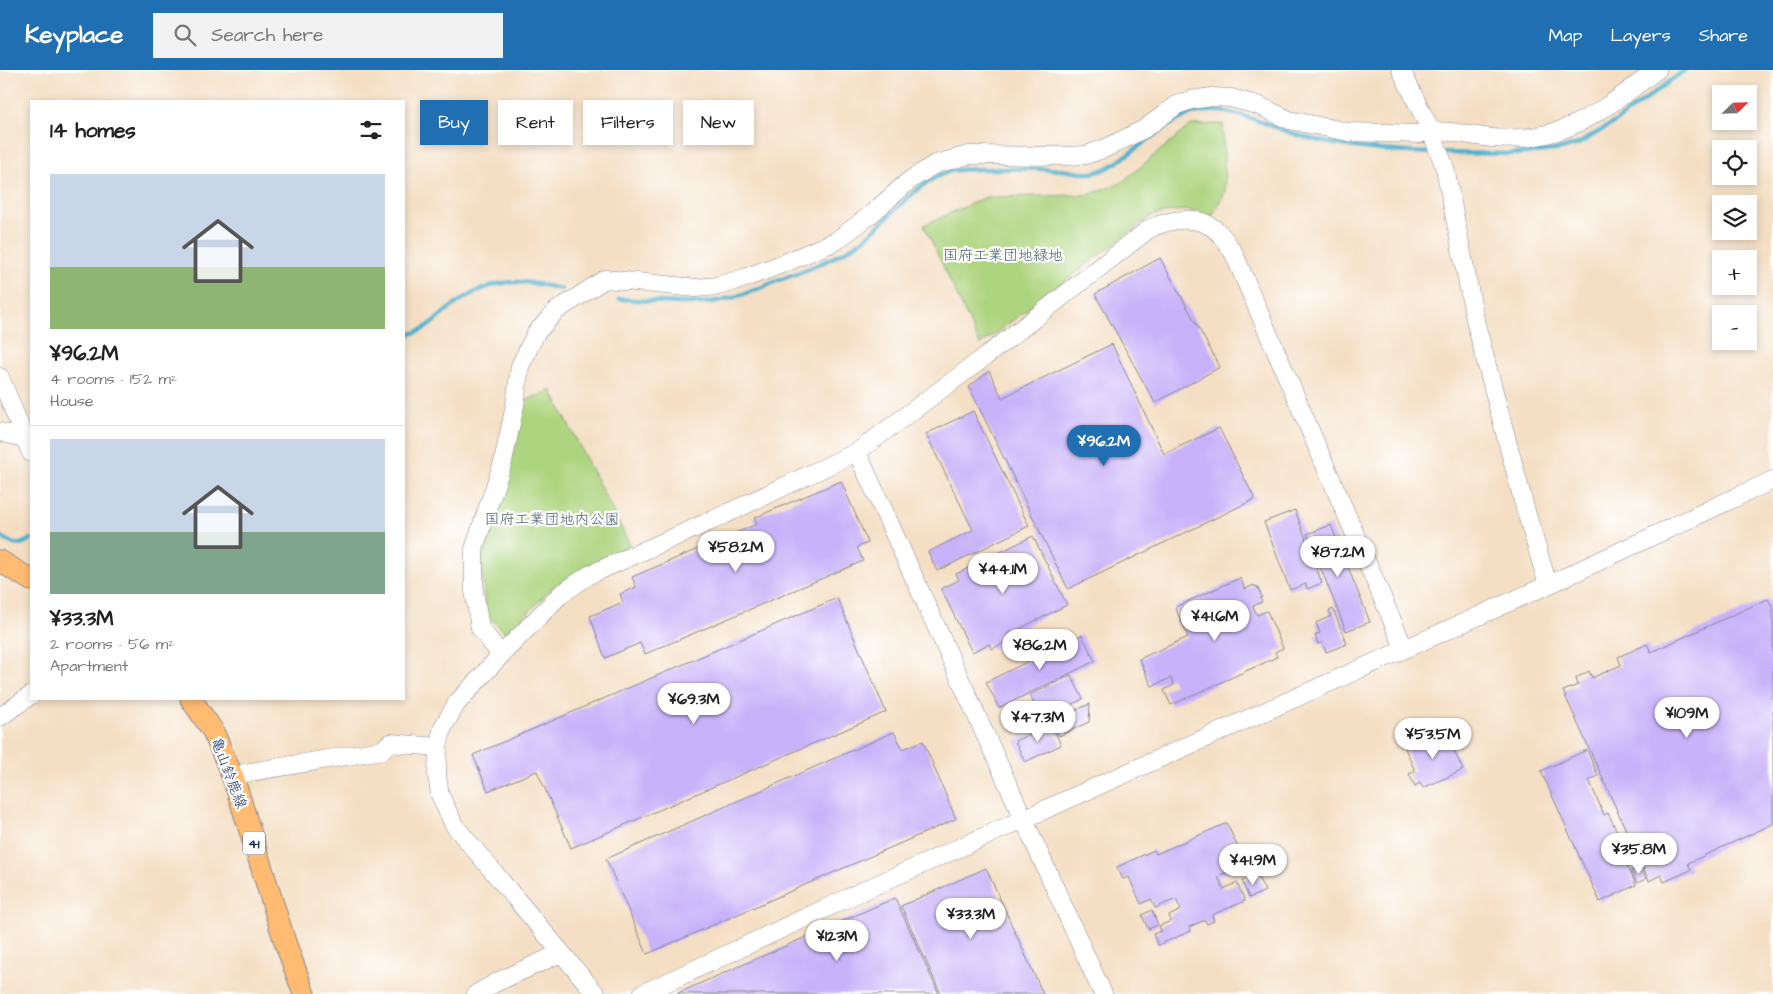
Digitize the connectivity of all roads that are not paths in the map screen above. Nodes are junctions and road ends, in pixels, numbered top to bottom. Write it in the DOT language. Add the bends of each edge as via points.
graph roads {
  1 [pos="1401,70"];
  2 [pos="1657,70"];
  3 [pos="1432,136"];
  4 [pos="0,377"];
  5 [pos="0,432"];
  6 [pos="28,445"];
  7 [pos="856,452"];
  8 [pos="1773,480"];
  9 [pos="0,561"];
  10 [pos="30,579"];
  11 [pos="1548,585"];
  12 [pos="1404,648"];
  13 [pos="501,655"];
  14 [pos="30,696"];
  15 [pos="192,700"];
  16 [pos="0,717"];
  17 [pos="431,746"];
  18 [pos="234,780"];
  19 [pos="1025,819"];
  20 [pos="562,953"];
  21 [pos="304,994"];
  22 [pos="476,994"];
  23 [pos="596,994"];
  24 [pos="642,994"];
  25 [pos="1103,994"];
  1 -- 3 [label="street"];
  2 -- 3 [label="street" via="1594,116 1555,134 1520,138"];
  3 -- 11 [label="street" via="1445,168 1476,324"];
  3 -- 13 [label="street" via="1349,132 1289,120 1260,106 1231,98 1198,99 1177,105 1144,129 1086,155 969,155 935,164 910,180 836,241 727,284 696,288 605,279 556,312 536,333 520,366 504,462 474,548 474,591 480,628"];
  4 -- 6 [label="street"];
  5 -- 6 [label="street"];
  7 -- 12 [label="street" via="1149,229 1179,219 1193,220 1216,230 1234,254"];
  7 -- 13 [label="street" via="589,575 560,595"];
  7 -- 19 [label="street"];
  8 -- 11 [label="street"];
  9 -- 10 [label="main road"];
  11 -- 12 [label="street"];
  12 -- 19 [label="street"];
  13 -- 17 [label="street" via="457,703"];
  14 -- 16 [label="street"];
  15 -- 18 [label="main road, 亀山鈴鹿線 / 41" via="213,731"];
  17 -- 18 [label="street" via="390,743 382,750 245,772"];
  17 -- 20 [label="street" via="440,795 454,825"];
  18 -- 21 [label="main road, 亀山鈴鹿線 / 41"];
  19 -- 24 [label="street"];
  19 -- 25 [label="street"];
  20 -- 22 [label="street"];
  20 -- 23 [label="street"];
}
